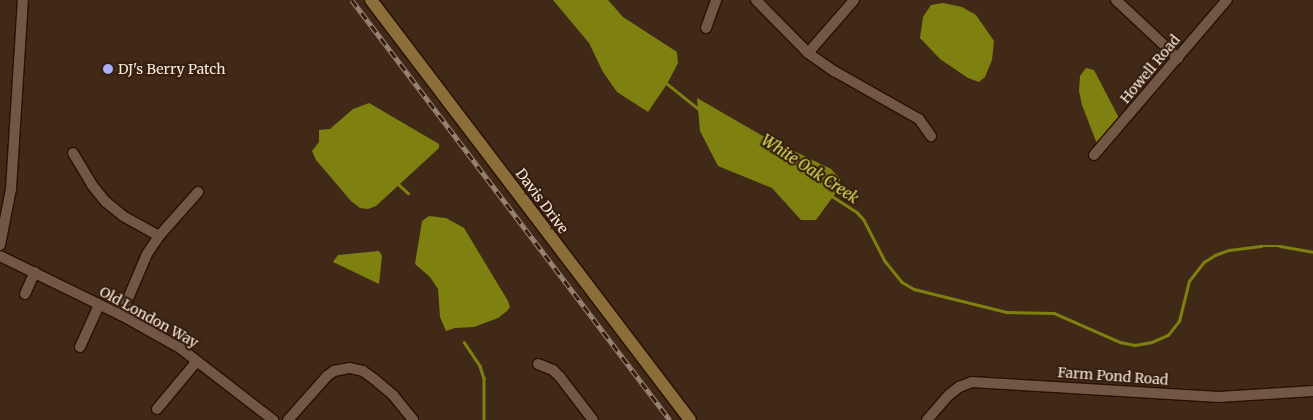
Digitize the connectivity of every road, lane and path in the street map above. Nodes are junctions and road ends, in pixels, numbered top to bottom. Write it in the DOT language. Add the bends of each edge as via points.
graph roads {
  1 [pos="23,0"];
  2 [pos="371,0"];
  3 [pos="716,0"];
  4 [pos="756,0"];
  5 [pos="854,0"];
  6 [pos="1116,0"];
  7 [pos="1226,0"];
  8 [pos="706,28"];
  9 [pos="808,53"];
  10 [pos="1178,58"];
  11 [pos="931,136"];
  12 [pos="73,152"];
  13 [pos="1094,155"];
  14 [pos="198,192"];
  15 [pos="159,236"];
  16 [pos="0,245"];
  17 [pos="0,256"];
  18 [pos="35,272"];
  19 [pos="25,294"];
  20 [pos="99,305"];
  21 [pos="121,315"];
  22 [pos="80,347"];
  23 [pos="198,361"];
  24 [pos="538,364"];
  25 [pos="1313,391"];
  26 [pos="157,409"];
  27 [pos="273,420"];
  28 [pos="288,420"];
  29 [pos="413,420"];
  30 [pos="593,420"];
  31 [pos="690,420"];
  32 [pos="927,420"];
  1 -- 16 [label="street" via="11,189"];
  2 -- 31 [label="main road, Davis Drive"];
  3 -- 8 [label="street"];
  4 -- 9 [label="street"];
  5 -- 9 [label="street"];
  6 -- 10 [label="street"];
  7 -- 10 [label="street, Howell Road"];
  9 -- 11 [label="street" via="828,68 919,119"];
  10 -- 13 [label="street, Howell Road"];
  12 -- 15 [label="street" via="106,202 123,216"];
  14 -- 15 [label="street"];
  15 -- 21 [label="street" via="138,273"];
  17 -- 18 [label="street, Old London Way"];
  18 -- 19 [label="street"];
  18 -- 20 [label="street, Old London Way"];
  20 -- 21 [label="street, Old London Way"];
  20 -- 22 [label="street"];
  21 -- 23 [label="street, Old London Way"];
  23 -- 26 [label="street"];
  23 -- 27 [label="street, Old London Way"];
  24 -- 30 [label="street" via="560,377"];
  25 -- 32 [label="street, Farm Pond Road" via="1210,396 972,382 959,386"];
  28 -- 29 [label="street" via="327,376 350,368 374,378"];
}
